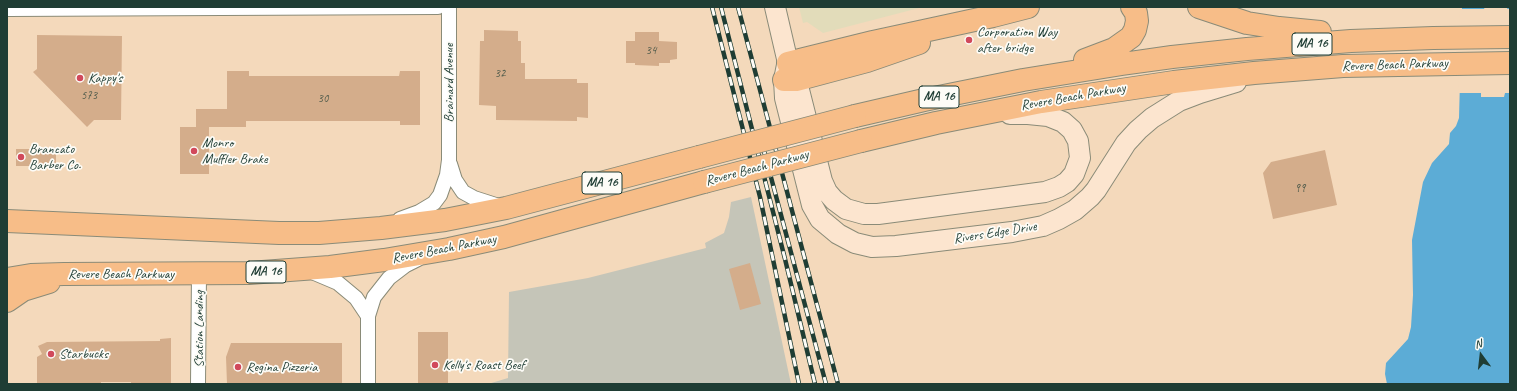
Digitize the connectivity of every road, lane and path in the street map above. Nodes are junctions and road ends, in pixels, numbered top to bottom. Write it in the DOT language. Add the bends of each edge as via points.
graph roads {
  1 [pos="438,7"];
  2 [pos="449,7"];
  3 [pos="775,7"];
  4 [pos="1028,7"];
  5 [pos="1132,7"];
  6 [pos="1199,7"];
  7 [pos="7,9"];
  8 [pos="1510,37"];
  9 [pos="1411,38"];
  10 [pos="1510,63"];
  11 [pos="1308,69"];
  12 [pos="789,74"];
  13 [pos="1023,80"];
  14 [pos="936,123"];
  15 [pos="450,180"];
  16 [pos="7,206"];
  17 [pos="506,208"];
  18 [pos="7,221"];
  19 [pos="46,222"];
  20 [pos="381,228"];
  21 [pos="436,252"];
  22 [pos="304,269"];
  23 [pos="95,274"];
  24 [pos="199,274"];
  25 [pos="7,279"];
  26 [pos="7,301"];
  27 [pos="368,316"];
  28 [pos="198,384"];
  29 [pos="368,384"];
  1 -- 7 [label="street"];
  2 -- 15 [label="street, Brainard Avenue"];
  3 -- 12 [label="main road, Rivers Edge Drive"];
  4 -- 12 [label="highway" via="993,16 877,58"];
  5 -- 13 [label="highway" via="1137,17 1137,26 1131,38 1121,45 1087,60"];
  6 -- 9 [label="highway" via="1239,21 1279,28 1344,35"];
  8 -- 9 [label="highway, Revere Beach Parkway / MA 16"];
  9 -- 13 [label="highway, Revere Beach Parkway / MA 16" via="1247,49 1122,64"];
  10 -- 11 [label="highway, Revere Beach Parkway / MA 16"];
  11 -- 12 [label="main road, Rivers Edge Drive" via="1227,84 1164,109 1131,136 1090,197 1075,210 1051,223 1012,232 880,248 849,240 828,226 814,210 786,104"];
  11 -- 14 [label="highway, Revere Beach Parkway / MA 16" via="1220,76 1120,89"];
  12 -- 14 [label="main road, Rivers Edge Drive" via="822,181 834,200 851,211 878,214 1046,192 1067,182 1078,166 1080,151 1075,133 1063,122 1048,116 1003,114"];
  13 -- 17 [label="highway, Revere Beach Parkway / MA 16, bridge" via="855,116"];
  14 -- 21 [label="highway, Revere Beach Parkway / MA 16, bridge" via="704,182 517,234"];
  15 -- 17 [label="street" via="474,198"];
  15 -- 20 [label="street, Brainard Avenue" via="432,205"];
  16 -- 19 [label="highway"];
  17 -- 20 [label="highway, Revere Beach Parkway / MA 16" via="445,220"];
  18 -- 19 [label="highway, Revere Beach Parkway / MA 16"];
  19 -- 20 [label="highway, Revere Beach Parkway / MA 16" via="279,233"];
  21 -- 22 [label="highway, Revere Beach Parkway / MA 16"];
  21 -- 27 [label="street" via="406,265 389,278 374,297"];
  22 -- 24 [label="highway, Revere Beach Parkway / MA 16"];
  22 -- 27 [label="street" via="338,283 356,298"];
  23 -- 24 [label="highway, Revere Beach Parkway / MA 16"];
  23 -- 25 [label="highway, Revere Beach Parkway / MA 16" via="45,274"];
  23 -- 26 [label="highway" via="45,282 23,290"];
  24 -- 28 [label="street, Station Landing"];
  27 -- 29 [label="street"];
}
